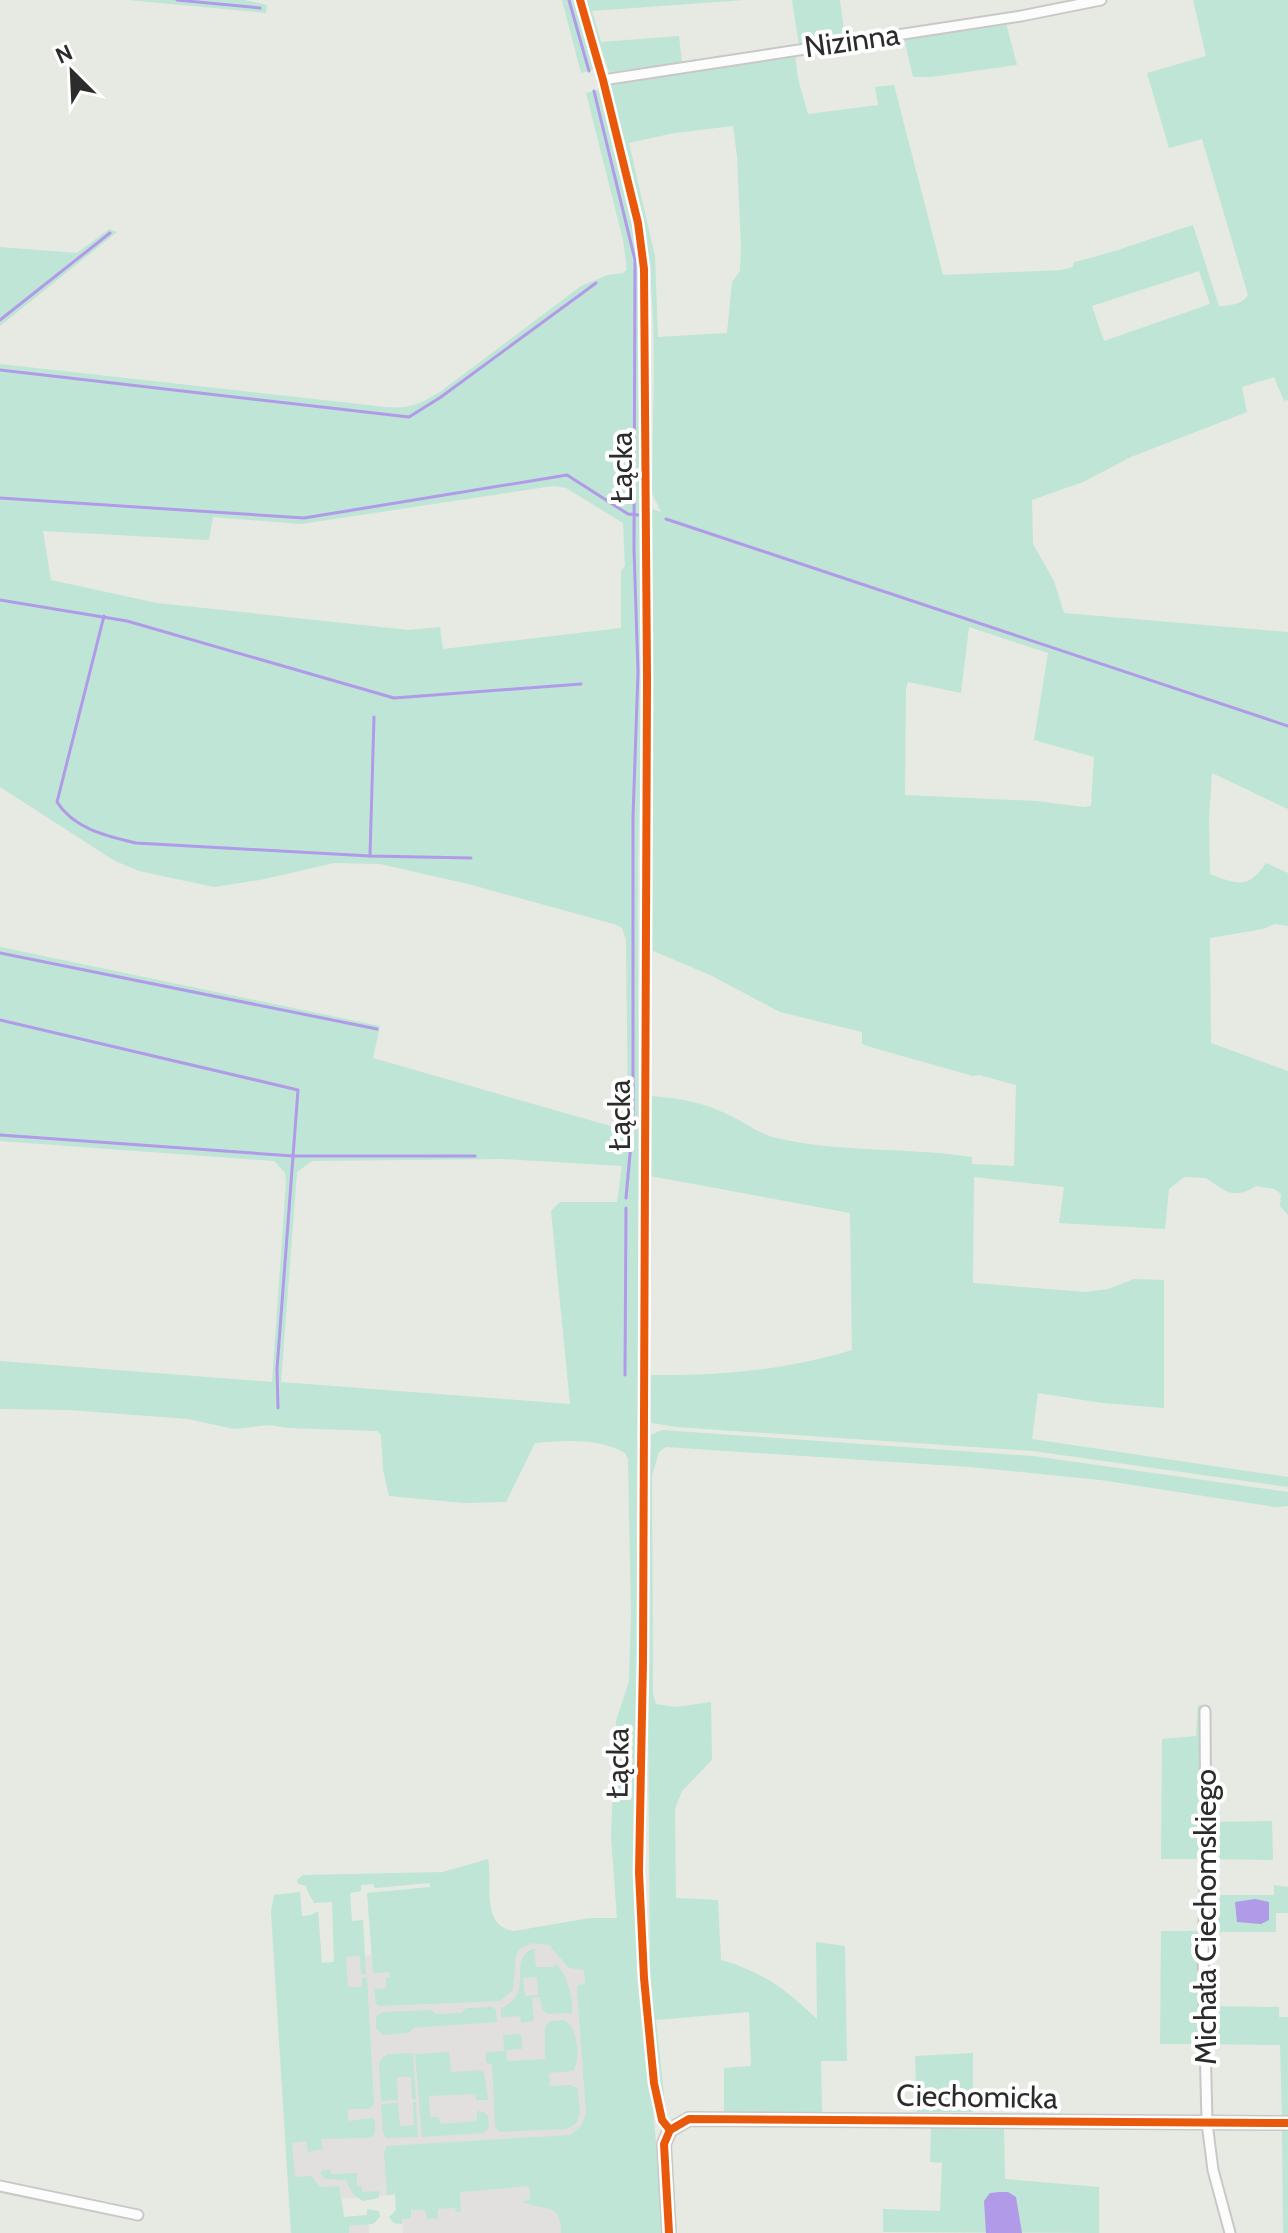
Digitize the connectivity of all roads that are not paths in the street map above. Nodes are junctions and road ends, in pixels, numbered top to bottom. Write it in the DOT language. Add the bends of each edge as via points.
graph roads {
  1 [pos="580,0"];
  2 [pos="1101,0"];
  3 [pos="603,80"];
  4 [pos="1205,1711"];
  5 [pos="1207,2123"];
  6 [pos="1288,2123"];
  7 [pos="670,2130"];
  8 [pos="0,2189"];
  9 [pos="138,2215"];
  10 [pos="669,2233"];
  11 [pos="1230,2233"];
  1 -- 3 [label="street, Łącka"];
  2 -- 3 [label="street, Nizinna"];
  3 -- 7 [label="street, Łącka" via="640,231 644,269 647,680 639,1872 654,2083 662,2120"];
  4 -- 5 [label="street, Michała Ciechomskiego"];
  5 -- 6 [label="street, Ciechomicka"];
  5 -- 7 [label="street, Ciechomicka" via="698,2118"];
  5 -- 11 [label="street, Michała Ciechomskiego"];
  7 -- 10 [label="street, Łącka" via="663,2149"];
  8 -- 9 [label="street"];
}
